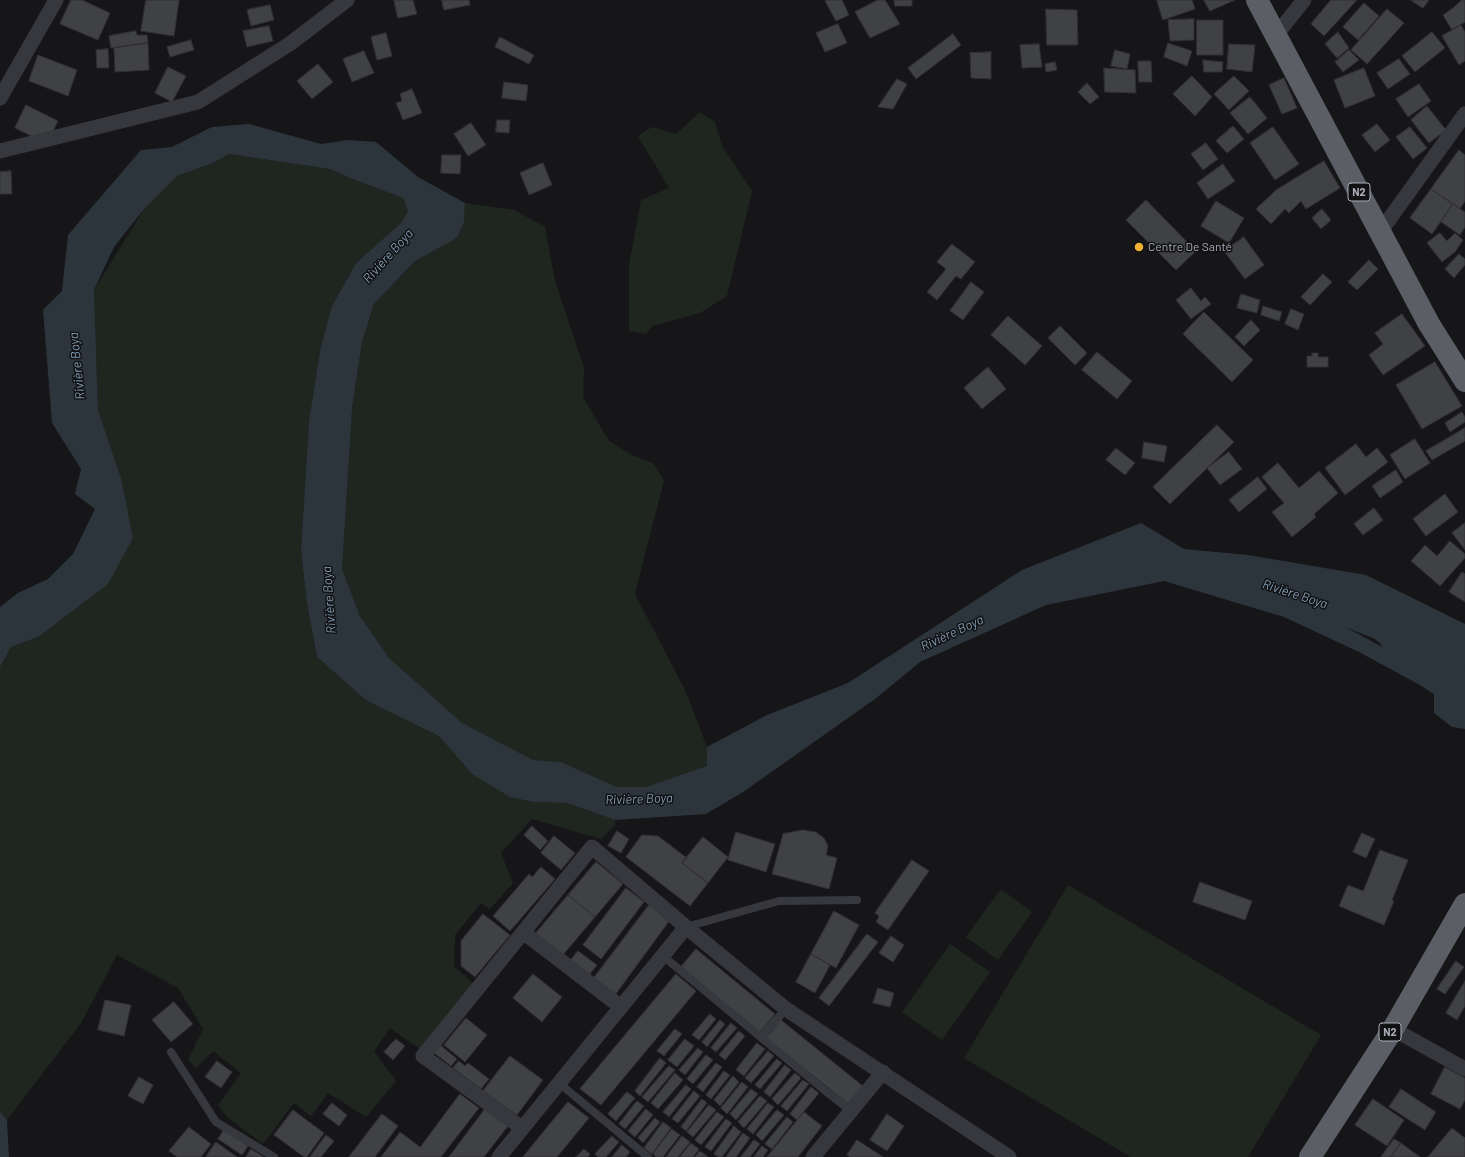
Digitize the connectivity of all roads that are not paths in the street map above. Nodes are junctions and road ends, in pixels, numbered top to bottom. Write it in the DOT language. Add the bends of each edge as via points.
graph roads {
  1 [pos="56,0"];
  2 [pos="347,0"];
  3 [pos="1257,0"];
  4 [pos="1304,0"];
  5 [pos="1276,35"];
  6 [pos="0,98"];
  7 [pos="1465,114"];
  8 [pos="0,151"];
  9 [pos="1380,232"];
  10 [pos="1465,381"];
  11 [pos="857,900"];
  12 [pos="1465,904"];
  13 [pos="686,927"];
  14 [pos="523,932"];
  15 [pos="663,956"];
  16 [pos="621,1007"];
  17 [pos="786,1008"];
  18 [pos="1392,1029"];
  19 [pos="761,1037"];
  20 [pos="171,1052"];
  21 [pos="1465,1069"];
  22 [pos="882,1072"];
  23 [pos="559,1083"];
  24 [pos="851,1111"];
  25 [pos="522,1128"];
  26 [pos="274,1157"];
  27 [pos="499,1157"];
  28 [pos="648,1157"];
  29 [pos="813,1157"];
  30 [pos="1009,1157"];
  31 [pos="1310,1157"];
  1 -- 6 [label="street"];
  2 -- 8 [label="street" via="291,43 198,102"];
  3 -- 5 [label="highway, N2"];
  4 -- 5 [label="street"];
  5 -- 9 [label="highway, N2"];
  7 -- 9 [label="street"];
  9 -- 10 [label="highway, N2" via="1429,324"];
  11 -- 13 [label="lane" via="779,901"];
  12 -- 18 [label="highway, N2"];
  13 -- 14 [label="street" via="592,847"];
  13 -- 15 [label="street"];
  13 -- 17 [label="street"];
  14 -- 16 [label="street"];
  14 -- 25 [label="street" via="423,1056"];
  15 -- 16 [label="street"];
  15 -- 19 [label="lane"];
  16 -- 23 [label="street"];
  17 -- 19 [label="lane"];
  17 -- 22 [label="street"];
  18 -- 21 [label="street"];
  18 -- 31 [label="highway, N2"];
  19 -- 24 [label="lane"];
  20 -- 26 [label="lane" via="216,1122"];
  22 -- 24 [label="street"];
  22 -- 30 [label="street"];
  23 -- 25 [label="street"];
  23 -- 28 [label="lane"];
  24 -- 29 [label="street"];
  25 -- 27 [label="street"];
}
